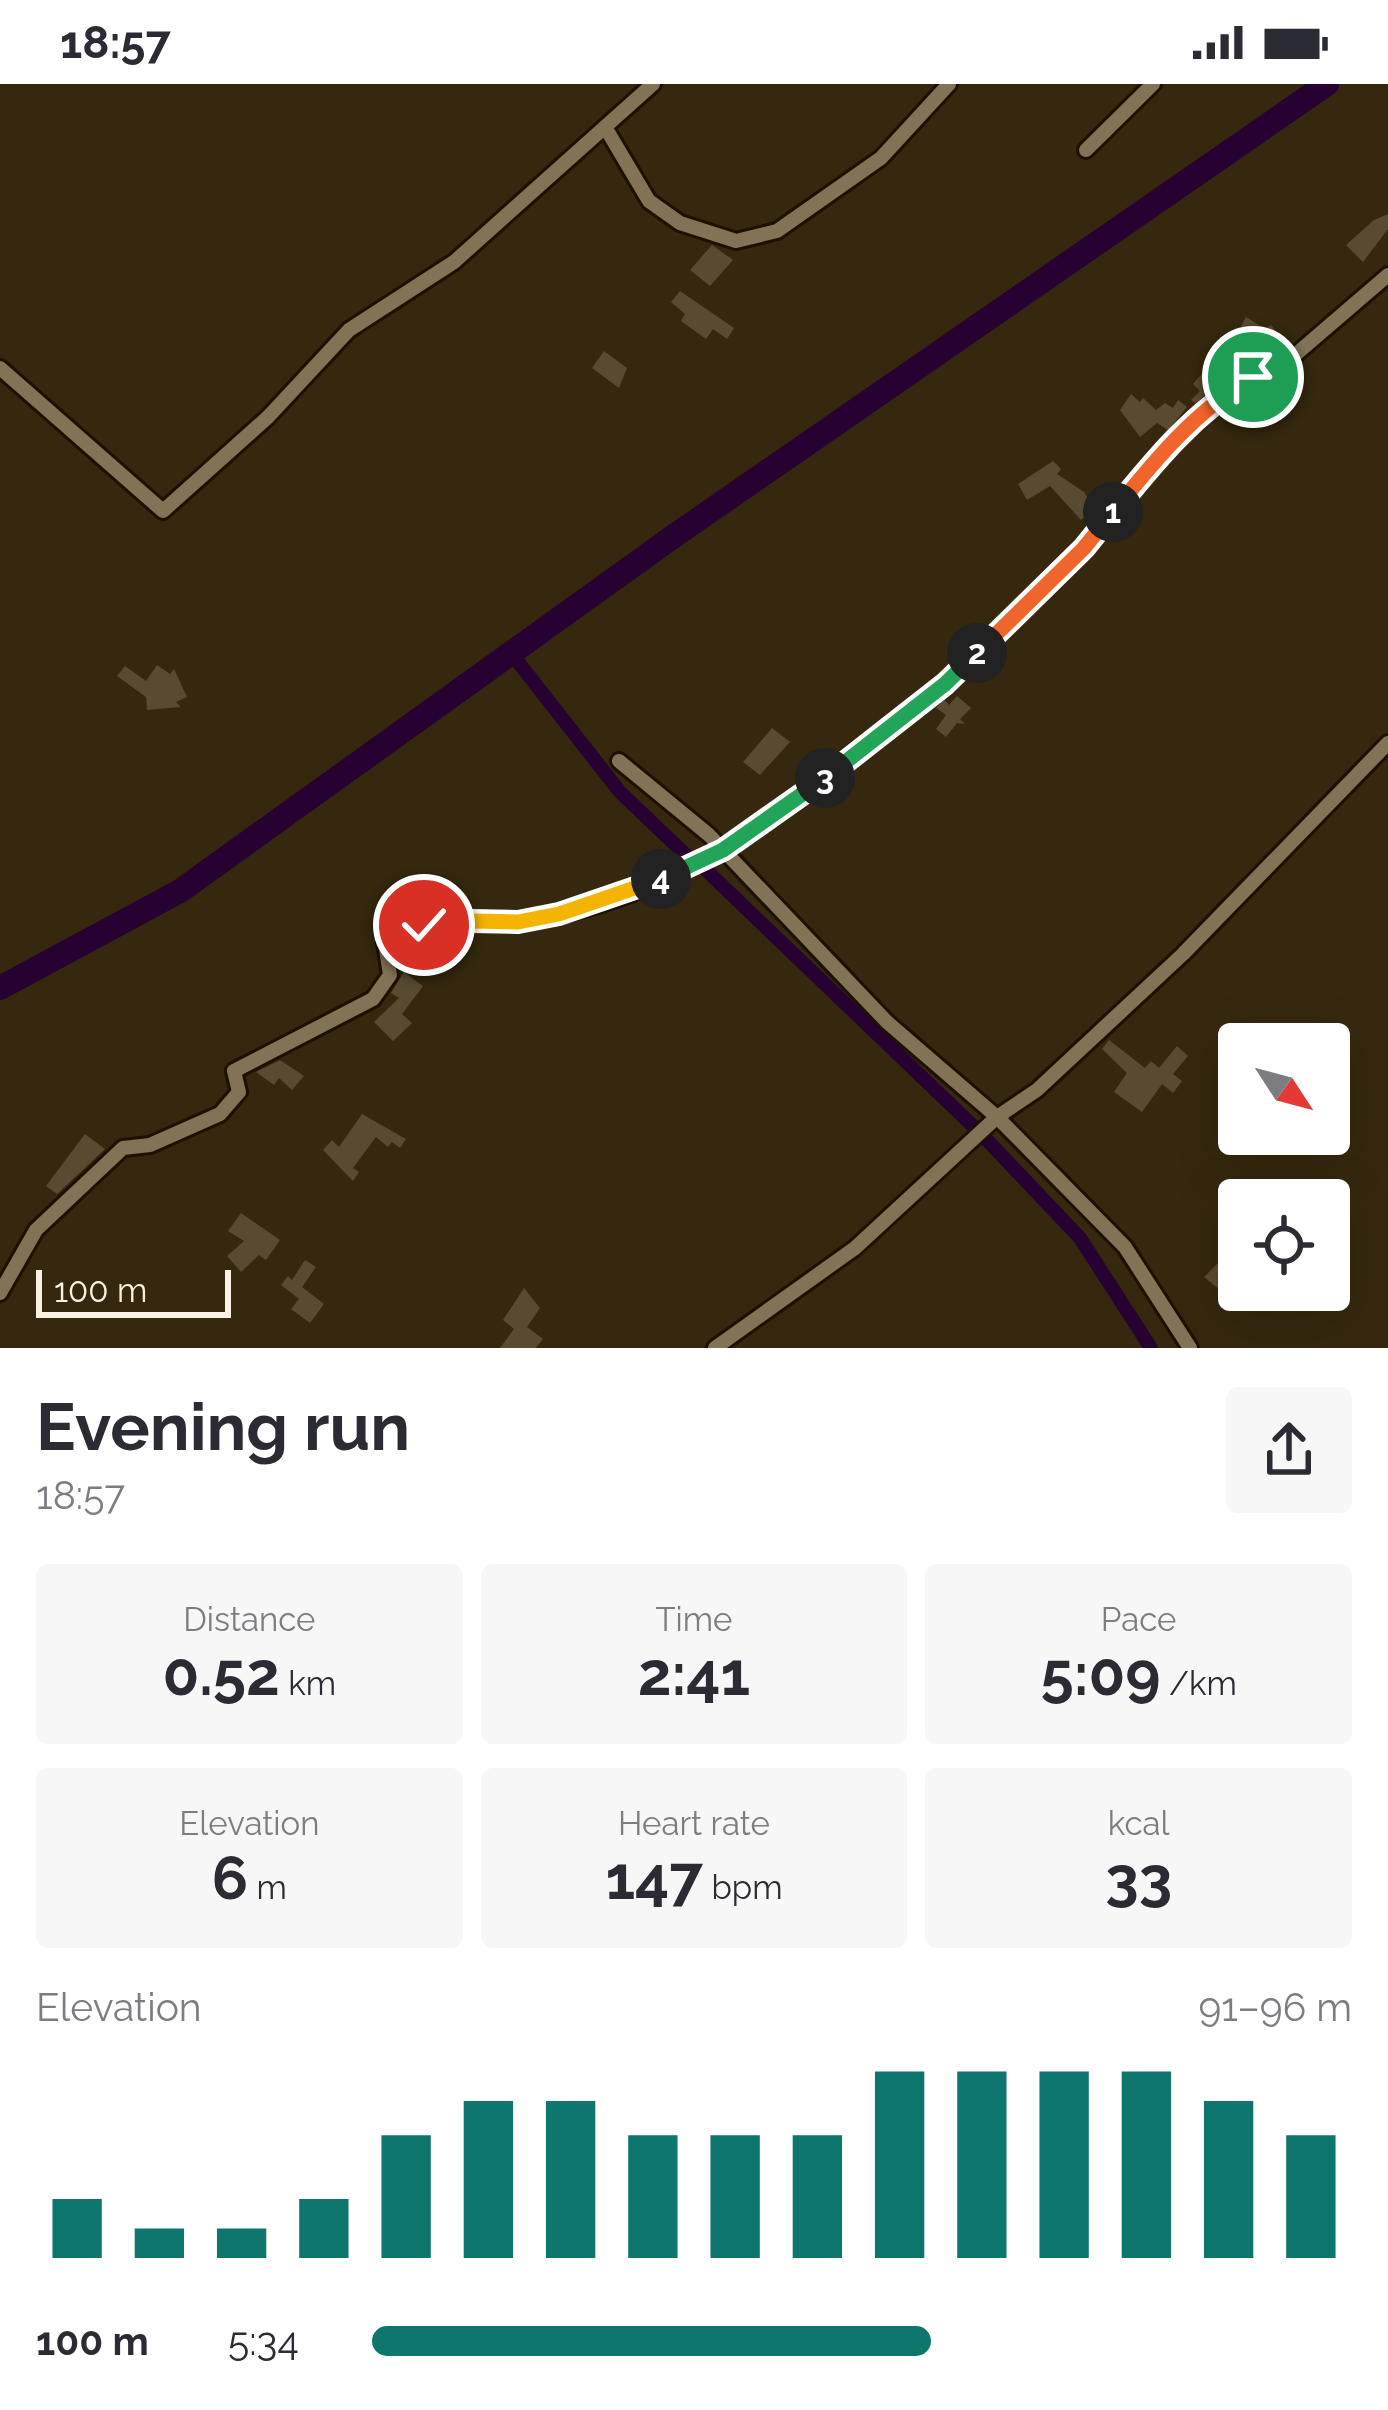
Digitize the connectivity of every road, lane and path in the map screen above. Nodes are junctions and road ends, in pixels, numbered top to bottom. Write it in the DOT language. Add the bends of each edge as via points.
graph roads {
  1 [pos="653,84"];
  2 [pos="949,84"];
  3 [pos="1153,84"];
  4 [pos="605,127"];
  5 [pos="1086,150"];
  6 [pos="1388,275"];
  7 [pos="0,368"];
  8 [pos="1388,743"];
  9 [pos="619,761"];
  10 [pos="722,849"];
  11 [pos="997,1117"];
  12 [pos="0,1293"];
  13 [pos="715,1348"];
  14 [pos="1190,1348"];
  1 -- 4 [label="street"];
  2 -- 4 [label="street" via="881,158 777,230 736,242 680,224 649,201"];
  3 -- 5 [label="street"];
  4 -- 7 [label="street" via="454,262 349,330 163,511"];
  6 -- 10 [label="street" via="1288,361 1214,400 1084,548 945,684"];
  8 -- 11 [label="street" via="1183,954 1037,1090"];
  9 -- 10 [label="street"];
  10 -- 11 [label="street" via="887,1022"];
  10 -- 12 [label="street" via="559,914 424,925 385,943 391,975 373,999 234,1071 239,1092 220,1114 150,1145 123,1148 36,1230"];
  11 -- 13 [label="street" via="855,1248"];
  11 -- 14 [label="street" via="1125,1247"];
}
